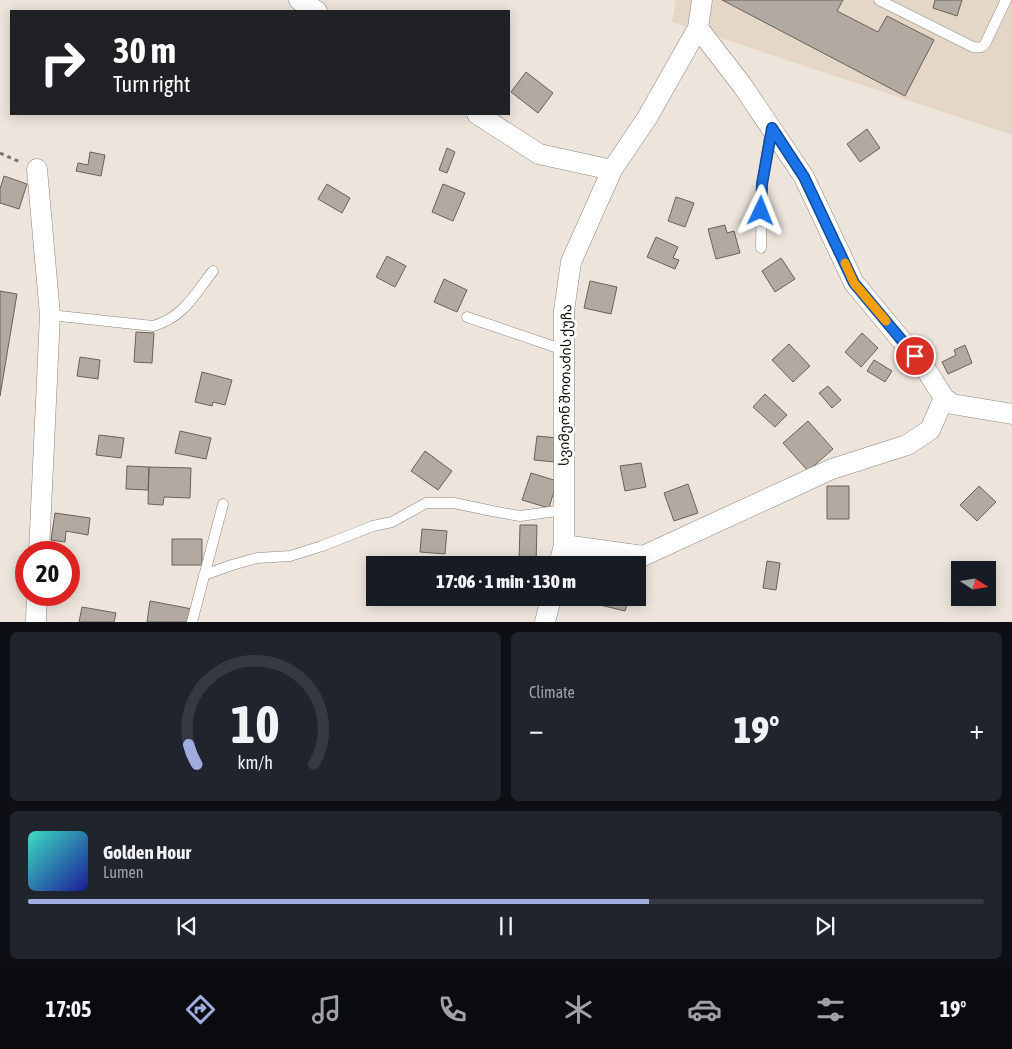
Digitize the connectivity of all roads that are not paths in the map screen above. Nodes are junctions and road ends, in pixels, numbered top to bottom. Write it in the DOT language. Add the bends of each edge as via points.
graph roads {
  1 [pos="299,0"];
  2 [pos="702,0"];
  3 [pos="878,0"];
  4 [pos="1006,0"];
  5 [pos="315,10"];
  6 [pos="698,28"];
  7 [pos="479,115"];
  8 [pos="772,128"];
  9 [pos="37,169"];
  10 [pos="612,170"];
  11 [pos="761,248"];
  12 [pos="213,271"];
  13 [pos="50,316"];
  14 [pos="467,317"];
  15 [pos="564,350"];
  16 [pos="944,398"];
  17 [pos="1012,414"];
  18 [pos="223,504"];
  19 [pos="564,510"];
  20 [pos="40,541"];
  21 [pos="564,545"];
  22 [pos="561,556"];
  23 [pos="204,575"];
  24 [pos="37,606"];
  25 [pos="549,606"];
  26 [pos="36,622"];
  27 [pos="192,622"];
  28 [pos="545,622"];
  1 -- 5 [label="street"];
  2 -- 6 [label="street"];
  3 -- 4 [label="lane" via="978,48 985,44"];
  6 -- 8 [label="street"];
  6 -- 10 [label="street, სვიმეონ შოთაძის ქუჩა" via="647,118"];
  7 -- 10 [label="street" via="539,154"];
  8 -- 11 [label="lane" via="762,184"];
  8 -- 16 [label="street" via="804,177 854,283 927,371"];
  9 -- 13 [label="street"];
  10 -- 15 [label="street, სვიმეონ შოთაძის ქუჩა" via="571,262 564,310"];
  12 -- 13 [label="lane" via="190,302 164,323 153,326"];
  13 -- 20 [label="street"];
  14 -- 15 [label="lane"];
  15 -- 19 [label="street, სვიმეონ შოთაძის ქუჩა"];
  16 -- 17 [label="street" via="952,404"];
  16 -- 21 [label="street" via="930,430 907,445 832,469 643,556"];
  18 -- 23 [label="lane"];
  19 -- 21 [label="street, სვიმეონ შოთაძის ქუჩა"];
  19 -- 23 [label="lane" via="520,516 454,503 426,503 392,522 322,546 290,556 257,558"];
  21 -- 22 [label="street, სვიმეონ შოთაძის ქუჩა"];
  23 -- 27 [label="lane"];
  24 -- 26 [label="street"];
  25 -- 28 [label="street"];
}
